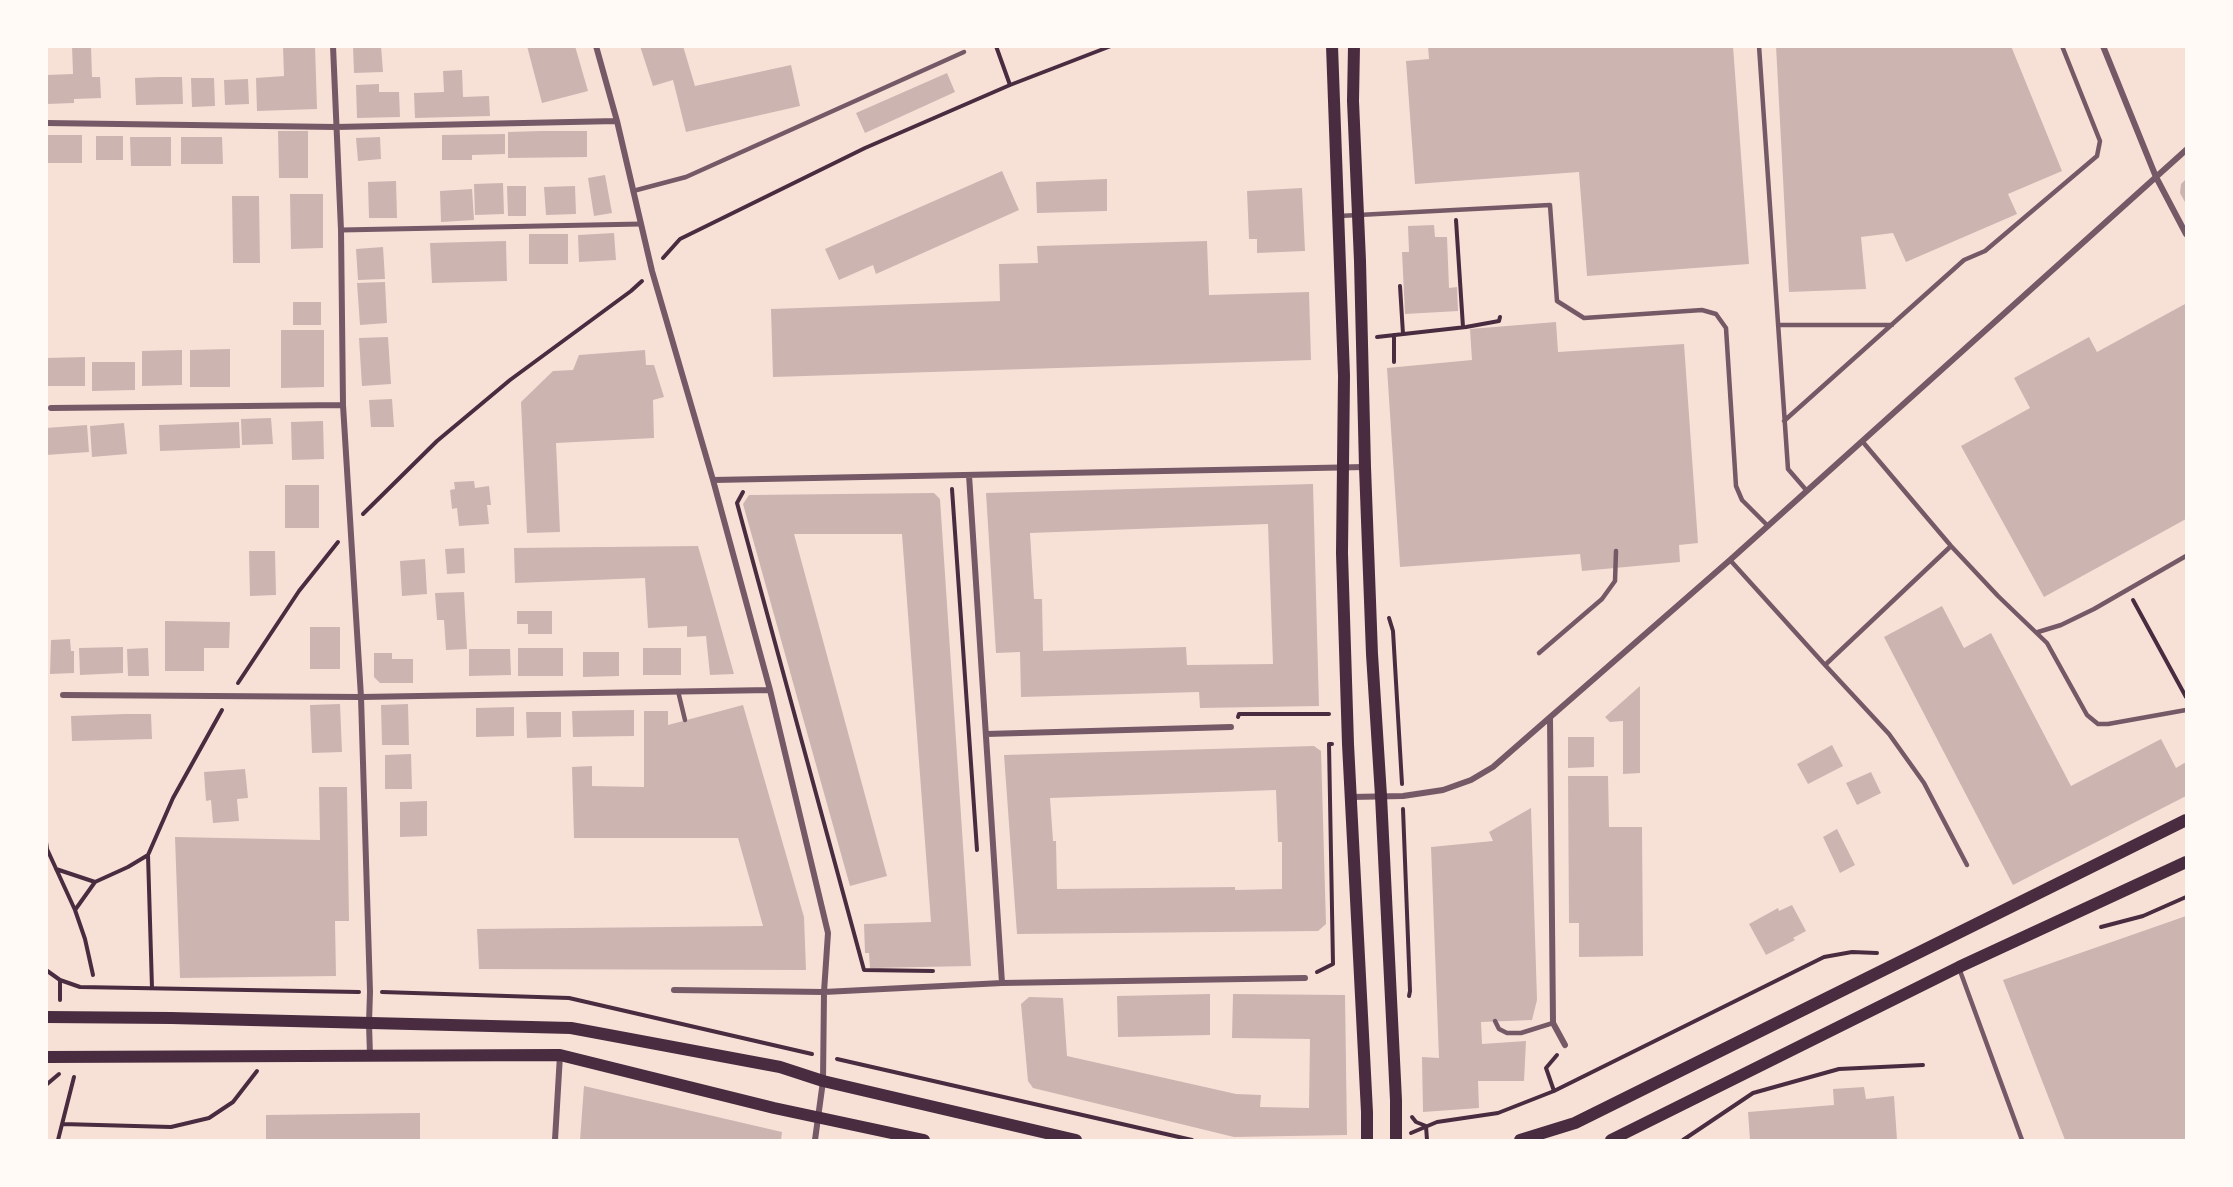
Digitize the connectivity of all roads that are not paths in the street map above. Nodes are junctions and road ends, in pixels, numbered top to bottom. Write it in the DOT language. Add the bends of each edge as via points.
graph roads {
  1 [pos="333,46"];
  2 [pos="596,46"];
  3 [pos="1332,46"];
  4 [pos="1354,46"];
  5 [pos="1759,46"];
  6 [pos="2062,46"];
  7 [pos="2103,46"];
  8 [pos="964,52"];
  9 [pos="617,121"];
  10 [pos="46,123"];
  11 [pos="336,127"];
  12 [pos="2187,150"];
  13 [pos="2156,177"];
  14 [pos="633,190"];
  15 [pos="1358,215"];
  16 [pos="1339,216"];
  17 [pos="641,224"];
  18 [pos="341,230"];
  19 [pos="2187,234"];
  20 [pos="1892,325"];
  21 [pos="1778,326"];
  22 [pos="343,405"];
  23 [pos="51,408"];
  24 [pos="1784,421"];
  25 [pos="1862,441"];
  26 [pos="1344,467"];
  27 [pos="1365,467"];
  28 [pos="969,475"];
  29 [pos="713,480"];
  30 [pos="1807,491"];
  31 [pos="1768,526"];
  32 [pos="1951,546"];
  33 [pos="1616,551"];
  34 [pos="2187,556"];
  35 [pos="1730,560"];
  36 [pos="2038,632"];
  37 [pos="1539,653"];
  38 [pos="1825,665"];
  39 [pos="770,690"];
  40 [pos="678,692"];
  41 [pos="63,695"];
  42 [pos="361,697"];
  43 [pos="2187,710"];
  44 [pos="1550,718"];
  45 [pos="685,720"];
  46 [pos="1231,727"];
  47 [pos="986,734"];
  48 [pos="1381,796"];
  49 [pos="1351,797"];
  50 [pos="2187,820"];
  51 [pos="2187,862"];
  52 [pos="1967,864"];
  53 [pos="1959,967"];
  54 [pos="1305,978"];
  55 [pos="1002,983"];
  56 [pos="674,990"];
  57 [pos="824,992"];
  58 [pos="46,1017"];
  59 [pos="1495,1021"];
  60 [pos="369,1023"];
  61 [pos="1553,1023"];
  62 [pos="1565,1045"];
  63 [pos="560,1055"];
  64 [pos="370,1057"];
  65 [pos="46,1058"];
  66 [pos="823,1081"];
  67 [pos="819,1117"];
  68 [pos="555,1140"];
  69 [pos="815,1140"];
  70 [pos="924,1140"];
  71 [pos="1076,1140"];
  72 [pos="1367,1140"];
  73 [pos="1396,1140"];
  74 [pos="1520,1140"];
  75 [pos="1611,1140"];
  76 [pos="2022,1140"];
  1 -- 11 [label="street"];
  2 -- 9 [label="street"];
  3 -- 16 [label="main road"];
  4 -- 15 [label="main road"];
  5 -- 21 [label="lane"];
  6 -- 20 [label="lane" via="2100,141 2097,156 1985,251 1964,260"];
  7 -- 13 [label="street"];
  8 -- 14 [label="lane" via="686,177"];
  9 -- 11 [label="street"];
  9 -- 14 [label="street"];
  10 -- 11 [label="street"];
  11 -- 18 [label="street"];
  12 -- 13 [label="street"];
  13 -- 19 [label="street"];
  13 -- 25 [label="street"];
  14 -- 17 [label="street"];
  15 -- 16 [label="lane"];
  15 -- 27 [label="main road"];
  15 -- 31 [label="lane" via="1550,205 1557,301 1584,318 1702,310 1716,314 1726,328 1736,486 1742,500"];
  16 -- 26 [label="main road"];
  17 -- 18 [label="street"];
  17 -- 29 [label="street"];
  18 -- 22 [label="street"];
  20 -- 21 [label="lane"];
  20 -- 24 [label="lane"];
  21 -- 24 [label="lane"];
  22 -- 23 [label="street"];
  22 -- 42 [label="street"];
  24 -- 30 [label="lane" via="1788,469"];
  25 -- 30 [label="street"];
  25 -- 32 [label="lane"];
  26 -- 27 [label="street"];
  26 -- 28 [label="street"];
  26 -- 49 [label="main road" via="1342,553"];
  27 -- 48 [label="main road"];
  28 -- 29 [label="street"];
  28 -- 47 [label="street"];
  29 -- 39 [label="street"];
  30 -- 31 [label="street"];
  31 -- 35 [label="street"];
  32 -- 36 [label="lane"];
  32 -- 38 [label="lane"];
  33 -- 37 [label="lane" via="1615,581 1602,599"];
  34 -- 36 [label="lane" via="2061,625"];
  35 -- 38 [label="lane"];
  35 -- 44 [label="street"];
  36 -- 43 [label="lane" via="2087,715 2098,724"];
  38 -- 52 [label="lane" via="1889,734 1924,783"];
  39 -- 40 [label="street"];
  39 -- 57 [label="street" via="828,933"];
  40 -- 42 [label="street"];
  40 -- 45 [label="lane"];
  41 -- 42 [label="street"];
  42 -- 60 [label="street"];
  44 -- 48 [label="street" via="1472,780 1443,790"];
  44 -- 61 [label="street"];
  46 -- 47 [label="street"];
  47 -- 55 [label="street"];
  48 -- 49 [label="street"];
  48 -- 73 [label="main road"];
  49 -- 72 [label="main road"];
  50 -- 74 [label="main road" via="1575,1123"];
  51 -- 53 [label="main road"];
  53 -- 75 [label="main road"];
  53 -- 76 [label="lane"];
  54 -- 55 [label="street"];
  55 -- 57 [label="street"];
  56 -- 57 [label="street"];
  57 -- 66 [label="street"];
  58 -- 60 [label="main road"];
  59 -- 61 [label="lane" via="1507,1033"];
  60 -- 64 [label="street"];
  60 -- 66 [label="main road" via="571,1028 780,1068"];
  61 -- 62 [label="street"];
  63 -- 64 [label="main road"];
  63 -- 67 [label="main road"];
  63 -- 68 [label="street"];
  64 -- 65 [label="main road"];
  66 -- 67 [label="street"];
  66 -- 71 [label="main road"];
  67 -- 69 [label="street"];
  67 -- 70 [label="main road"];
}
